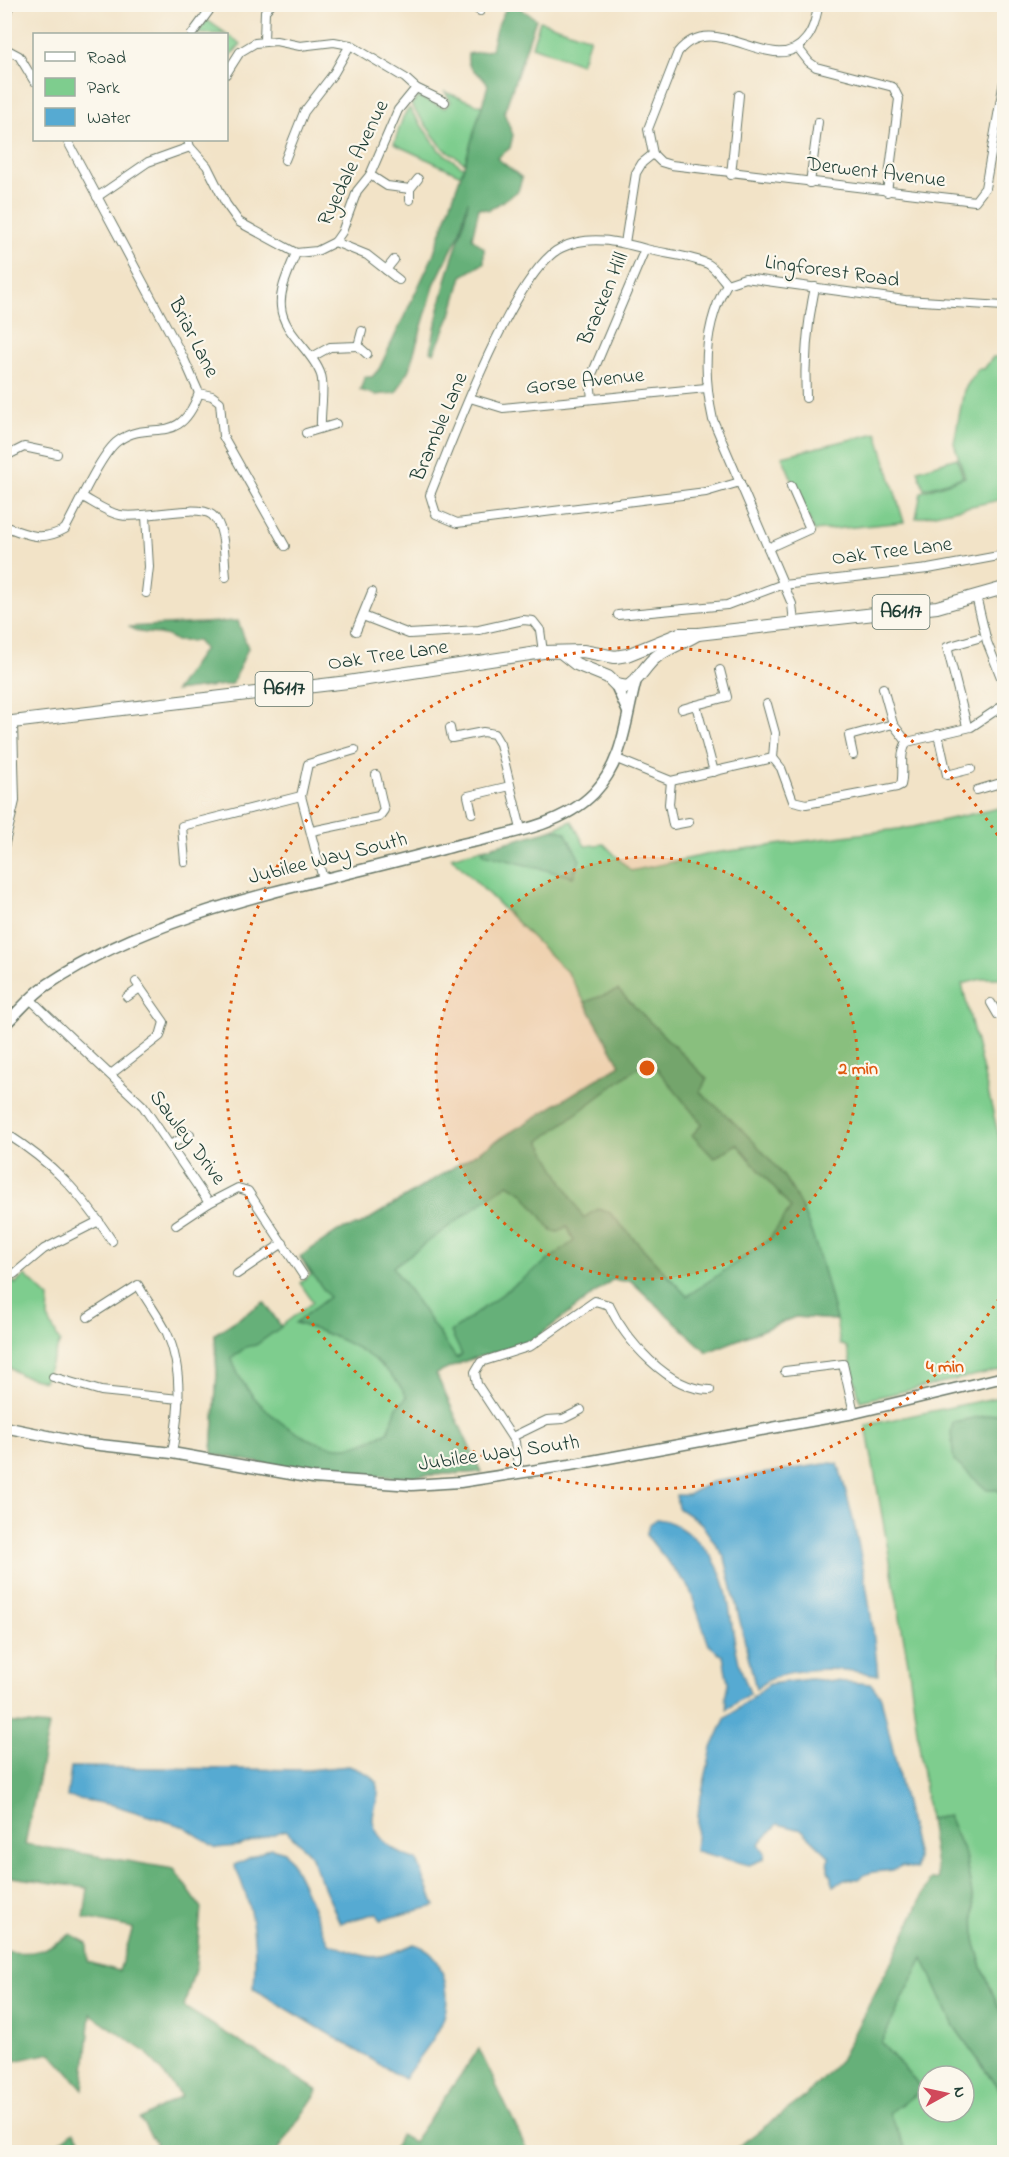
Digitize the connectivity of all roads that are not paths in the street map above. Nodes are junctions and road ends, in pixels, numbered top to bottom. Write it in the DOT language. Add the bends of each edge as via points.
graph roads {
  1 [pos="8,4"];
  2 [pos="214,4"];
  3 [pos="271,4"];
  4 [pos="470,4"];
  5 [pos="819,4"];
  6 [pos="480,10"];
  7 [pos="4,15"];
  8 [pos="193,33"];
  9 [pos="264,40"];
  10 [pos="350,45"];
  11 [pos="4,48"];
  12 [pos="798,48"];
  13 [pos="228,71"];
  14 [pos="33,79"];
  15 [pos="1005,81"];
  16 [pos="416,88"];
  17 [pos="739,95"];
  18 [pos="445,102"];
  19 [pos="818,122"];
  20 [pos="68,141"];
  21 [pos="189,143"];
  22 [pos="653,154"];
  23 [pos="285,160"];
  24 [pos="731,174"];
  25 [pos="370,175"];
  26 [pos="418,179"];
  27 [pos="810,183"];
  28 [pos="410,189"];
  29 [pos="887,192"];
  30 [pos="97,197"];
  31 [pos="410,200"];
  32 [pos="335,242"];
  33 [pos="625,243"];
  34 [pos="645,249"];
  35 [pos="296,253"];
  36 [pos="394,260"];
  37 [pos="386,270"];
  38 [pos="399,280"];
  39 [pos="727,284"];
  40 [pos="815,287"];
  41 [pos="1005,306"];
  42 [pos="362,331"];
  43 [pos="358,346"];
  44 [pos="367,354"];
  45 [pos="312,357"];
  46 [pos="706,388"];
  47 [pos="199,393"];
  48 [pos="470,398"];
  49 [pos="806,398"];
  50 [pos="592,399"];
  51 [pos="336,424"];
  52 [pos="321,427"];
  53 [pos="306,433"];
  54 [pos="49,441"];
  55 [pos="46,452"];
  56 [pos="57,454"];
  57 [pos="4,466"];
  58 [pos="740,482"];
  59 [pos="791,486"];
  60 [pos="83,497"];
  61 [pos="146,516"];
  62 [pos="4,526"];
  63 [pos="285,546"];
  64 [pos="768,548"];
  65 [pos="1005,555"];
  66 [pos="235,566"];
  67 [pos="225,567"];
  68 [pos="226,577"];
  69 [pos="783,585"];
  70 [pos="1005,588"];
  71 [pos="372,592"];
  72 [pos="146,594"];
  73 [pos="976,596"];
  74 [pos="618,615"];
  75 [pos="363,616"];
  76 [pos="794,623"];
  77 [pos="356,631"];
  78 [pos="698,634"];
  79 [pos="978,638"];
  80 [pos="543,652"];
  81 [pos="562,653"];
  82 [pos="621,656"];
  83 [pos="720,670"];
  84 [pos="637,678"];
  85 [pos="612,681"];
  86 [pos="1005,686"];
  87 [pos="883,688"];
  88 [pos="767,704"];
  89 [pos="696,705"];
  90 [pos="1005,705"];
  91 [pos="682,709"];
  92 [pos="628,712"];
  93 [pos="9,723"];
  94 [pos="893,724"];
  95 [pos="967,726"];
  96 [pos="450,728"];
  97 [pos="938,734"];
  98 [pos="907,742"];
  99 [pos="355,750"];
  100 [pos="853,755"];
  101 [pos="773,758"];
  102 [pos="617,759"];
  103 [pos="972,769"];
  104 [pos="714,772"];
  105 [pos="376,775"];
  106 [pos="671,782"];
  107 [pos="1005,782"];
  108 [pos="510,786"];
  109 [pos="976,790"];
  110 [pos="301,796"];
  111 [pos="472,813"];
  112 [pos="689,822"];
  113 [pos="521,829"];
  114 [pos="312,831"];
  115 [pos="4,847"];
  116 [pos="185,862"];
  117 [pos="323,879"];
  118 [pos="127,997"];
  119 [pos="31,1000"];
  120 [pos="991,1003"];
  121 [pos="1005,1013"];
  122 [pos="4,1025"];
  123 [pos="111,1074"];
  124 [pos="4,1132"];
  125 [pos="190,1134"];
  126 [pos="170,1145"];
  127 [pos="209,1203"];
  128 [pos="99,1221"];
  129 [pos="176,1225"];
  130 [pos="112,1241"];
  131 [pos="283,1243"];
  132 [pos="14,1274"];
  133 [pos="237,1274"];
  134 [pos="303,1275"];
  135 [pos="88,1317"];
  136 [pos="785,1371"];
  137 [pos="53,1377"];
  138 [pos="1005,1377"];
  139 [pos="710,1390"];
  140 [pos="179,1399"];
  141 [pos="580,1410"];
  142 [pos="854,1413"];
  143 [pos="4,1427"];
  144 [pos="512,1437"];
  145 [pos="172,1453"];
  146 [pos="519,1473"];
  1 -- 7 [label="main road"];
  2 -- 8 [label="street"];
  3 -- 9 [label="street" via="265,11"];
  4 -- 6 [label="street"];
  5 -- 12 [label="street" via="807,38"];
  9 -- 10 [label="street, Ryedale Avenue" via="300,46 334,42"];
  9 -- 13 [label="street" via="247,46"];
  10 -- 16 [label="street, Ryedale Avenue"];
  10 -- 23 [label="street" via="304,112"];
  11 -- 14 [label="street" via="19,56"];
  12 -- 22 [label="street" via="777,53 720,37 701,36 683,46 648,129"];
  12 -- 29 [label="street" via="816,67 893,87 899,99"];
  15 -- 29 [label="street, Derwent Avenue" via="985,188 975,201"];
  16 -- 18 [label="street, Ryedale Avenue"];
  16 -- 25 [label="street, Ryedale Avenue" via="398,110"];
  17 -- 24 [label="street"];
  19 -- 27 [label="street"];
  20 -- 30 [label="street, Briar Lane"];
  21 -- 30 [label="street" via="148,162"];
  21 -- 35 [label="street" via="239,222"];
  22 -- 24 [label="street, Derwent Avenue" via="670,165"];
  22 -- 33 [label="street" via="636,173"];
  24 -- 27 [label="street, Derwent Avenue"];
  25 -- 28 [label="street" via="387,186"];
  25 -- 32 [label="street, Ryedale Avenue" via="357,191"];
  26 -- 28 [label="street"];
  27 -- 29 [label="street, Derwent Avenue"];
  28 -- 31 [label="street"];
  30 -- 47 [label="street, Briar Lane"];
  32 -- 35 [label="street, Ryedale Avenue"];
  32 -- 37 [label="street" via="367,255"];
  33 -- 34 [label="street, Bramble Lane"];
  33 -- 48 [label="street, Bramble Lane" via="588,240 561,248 536,268 521,290"];
  34 -- 39 [label="street, Bramble Lane" via="710,265"];
  34 -- 50 [label="street, Bracken Hill" via="590,379"];
  35 -- 45 [label="street" via="282,292 281,308 285,322"];
  36 -- 37 [label="street"];
  37 -- 38 [label="street"];
  39 -- 40 [label="street, Lingforest Road" via="746,278"];
  39 -- 46 [label="street" via="716,303"];
  40 -- 41 [label="street, Lingforest Road" via="905,300"];
  40 -- 49 [label="street" via="807,323"];
  42 -- 43 [label="street"];
  43 -- 44 [label="street"];
  43 -- 45 [label="street" via="330,347"];
  45 -- 52 [label="street" via="322,378"];
  46 -- 50 [label="street, Gorse Avenue"];
  46 -- 58 [label="street" via="714,420"];
  47 -- 60 [label="street" via="188,417 171,429 133,434 117,441"];
  47 -- 63 [label="street, Briar Lane" via="220,402 223,436"];
  48 -- 50 [label="street, Gorse Avenue" via="503,408"];
  48 -- 58 [label="street, Bramble Lane" via="430,495 436,514 457,523 706,492"];
  51 -- 52 [label="street"];
  52 -- 53 [label="street"];
  54 -- 55 [label="street"];
  55 -- 56 [label="street"];
  55 -- 57 [label="street" via="15,449 8,454"];
  58 -- 64 [label="street"];
  59 -- 64 [label="street" via="810,529"];
  60 -- 61 [label="street" via="119,515"];
  60 -- 62 [label="street" via="65,529 53,536 35,538"];
  61 -- 67 [label="street" via="202,511 212,515 220,529"];
  61 -- 72 [label="street"];
  64 -- 69 [label="street"];
  65 -- 69 [label="street, Oak Tree Lane" via="928,569"];
  66 -- 67 [label="street"];
  67 -- 68 [label="street"];
  69 -- 74 [label="street, Oak Tree Lane" via="727,604"];
  69 -- 76 [label="street" via="793,608"];
  70 -- 73 [label="main road, A6117"];
  71 -- 75 [label="street"];
  73 -- 76 [label="main road, A6117" via="937,607"];
  73 -- 86 [label="street" via="987,642"];
  75 -- 77 [label="street"];
  75 -- 80 [label="street" via="409,634 479,630 533,621 540,630"];
  76 -- 78 [label="main road, A6117"];
  78 -- 82 [label="main road, A6117" via="679,634"];
  78 -- 84 [label="main road, A6117" via="657,656"];
  79 -- 95 [label="street" via="947,647"];
  80 -- 81 [label="main road, Oak Tree Lane / A6117"];
  80 -- 93 [label="main road, Oak Tree Lane / A6117" via="348,682"];
  81 -- 82 [label="main road, Oak Tree Lane / A6117" via="583,651"];
  81 -- 85 [label="main road, Oak Tree Lane / A6117"];
  82 -- 84 [label="main road" via="635,661"];
  82 -- 85 [label="main road" via="609,664"];
  83 -- 89 [label="street" via="727,697"];
  84 -- 85 [label="main road, A6117" via="627,687"];
  84 -- 92 [label="street, Jubilee Way South"];
  85 -- 92 [label="street"];
  87 -- 94 [label="street"];
  88 -- 101 [label="street" via="775,733"];
  89 -- 91 [label="street"];
  89 -- 104 [label="street"];
  90 -- 95 [label="street"];
  92 -- 102 [label="street, Jubilee Way South"];
  93 -- 115 [label="street" via="15,801"];
  94 -- 98 [label="street"];
  94 -- 100 [label="street" via="849,736"];
  95 -- 97 [label="street"];
  96 -- 108 [label="street" via="452,738 483,732 494,734"];
  97 -- 98 [label="street"];
  97 -- 103 [label="street" via="947,775"];
  98 -- 101 [label="street" via="901,751 901,785 806,804 794,801"];
  99 -- 110 [label="street" via="308,764"];
  101 -- 104 [label="street"];
  102 -- 106 [label="street"];
  102 -- 113 [label="street, Jubilee Way South" via="601,784 581,804 566,814"];
  104 -- 106 [label="street"];
  105 -- 114 [label="street" via="384,810 379,818"];
  106 -- 112 [label="street" via="669,804 673,825"];
  107 -- 109 [label="street"];
  108 -- 111 [label="street" via="468,796"];
  108 -- 113 [label="street"];
  110 -- 114 [label="street"];
  110 -- 116 [label="street" via="182,826"];
  113 -- 117 [label="street, Jubilee Way South"];
  114 -- 117 [label="street"];
  117 -- 119 [label="street, Jubilee Way South" via="268,892 141,935 89,959 44,986"];
  118 -- 123 [label="street" via="138,985 164,1022 159,1036"];
  119 -- 122 [label="street, Jubilee Way South"];
  119 -- 123 [label="street, Sawley Drive"];
  120 -- 121 [label="street" via="998,1015"];
  123 -- 126 [label="street, Sawley Drive" via="143,1106"];
  124 -- 128 [label="street" via="51,1165"];
  125 -- 126 [label="street"];
  126 -- 127 [label="street, Sawley Drive"];
  127 -- 129 [label="street"];
  127 -- 131 [label="street, Sawley Drive" via="238,1188 248,1191"];
  128 -- 130 [label="street"];
  128 -- 132 [label="street" via="44,1249"];
  131 -- 133 [label="street"];
  131 -- 134 [label="street, Sawley Drive"];
  135 -- 140 [label="street" via="138,1286 167,1333 175,1356"];
  136 -- 142 [label="street" via="843,1364"];
  137 -- 140 [label="street" via="101,1391"];
  138 -- 142 [label="street, Jubilee Way South"];
  139 -- 144 [label="street" via="688,1387 657,1365 628,1338 609,1305 595,1301 531,1346 477,1364 477,1384"];
  140 -- 145 [label="street"];
  141 -- 144 [label="street"];
  142 -- 146 [label="street, Jubilee Way South"];
  143 -- 145 [label="street, Jubilee Way South" via="82,1443"];
  144 -- 146 [label="street"];
  145 -- 146 [label="street, Jubilee Way South" via="313,1478 412,1485"];
}
